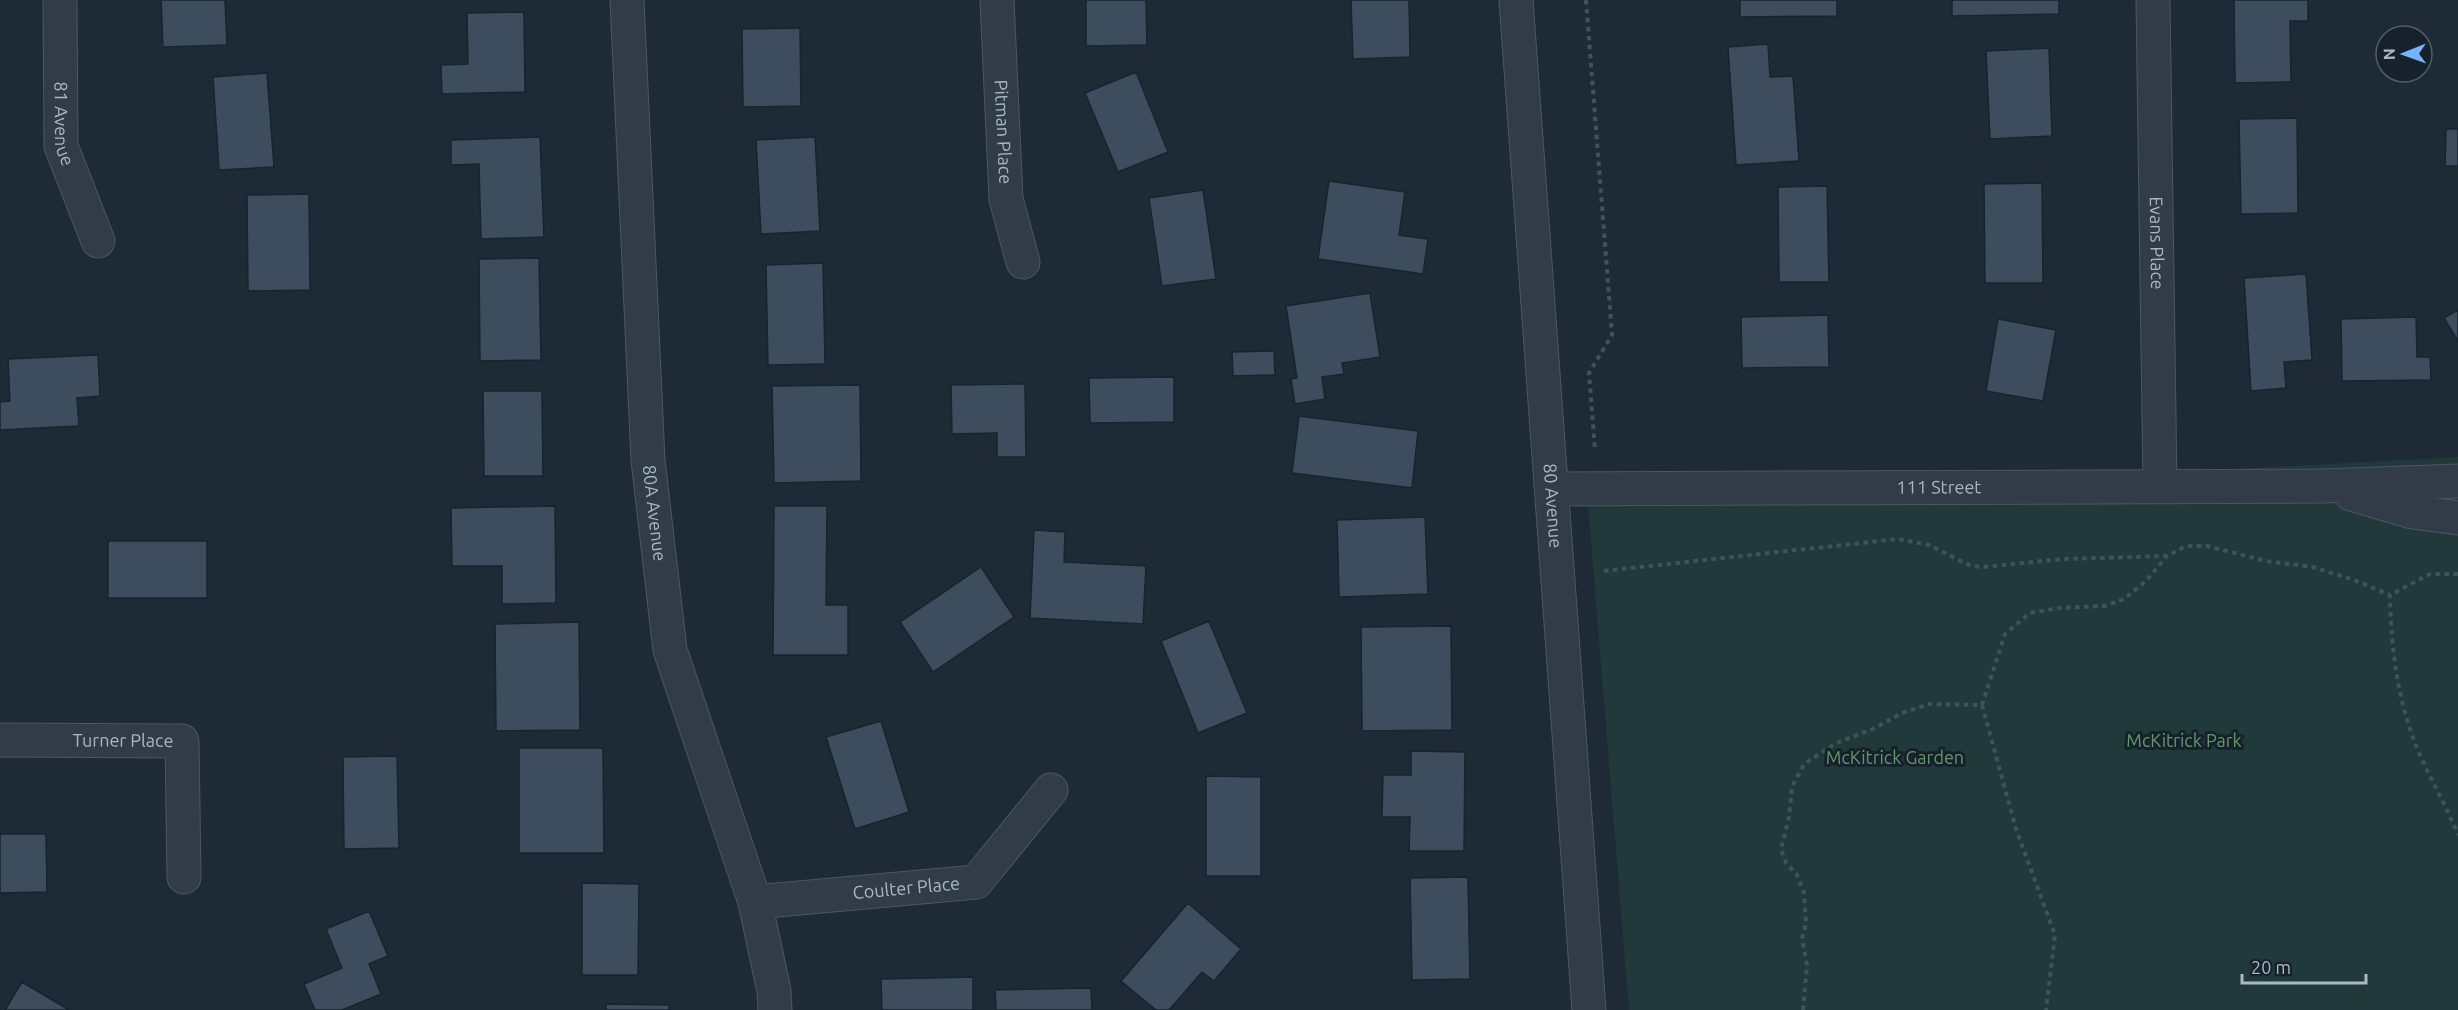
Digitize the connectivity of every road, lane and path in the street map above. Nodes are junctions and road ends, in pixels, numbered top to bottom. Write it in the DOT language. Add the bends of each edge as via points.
graph roads {
  1 [pos="60,0"];
  2 [pos="627,0"];
  3 [pos="997,0"];
  4 [pos="1516,0"];
  5 [pos="1586,0"];
  6 [pos="2153,0"];
  7 [pos="98,241"];
  8 [pos="1023,262"];
  9 [pos="1594,450"];
  10 [pos="2458,481"];
  11 [pos="2160,485"];
  12 [pos="2323,486"];
  13 [pos="1553,489"];
  14 [pos="2458,518"];
  15 [pos="2167,556"];
  16 [pos="1604,572"];
  17 [pos="2458,574"];
  18 [pos="2390,595"];
  19 [pos="1982,705"];
  20 [pos="0,740"];
  21 [pos="1051,790"];
  22 [pos="2458,835"];
  23 [pos="184,877"];
  24 [pos="755,902"];
  25 [pos="776,1010"];
  26 [pos="1590,1010"];
  27 [pos="1803,1010"];
  28 [pos="2046,1010"];
  1 -- 7 [label="street, 81 Avenue" via="61,146"];
  2 -- 24 [label="street, 80A Avenue" via="648,460 670,650"];
  3 -- 8 [label="street, Pitman Place" via="1006,199"];
  4 -- 13 [label="street, 80 Avenue"];
  5 -- 9 [label="path" via="1612,335 1589,372"];
  6 -- 11 [label="street, Evans Place"];
  10 -- 12 [label="street, 111 Street"];
  11 -- 12 [label="street, 111 Street"];
  11 -- 13 [label="street, 111 Street"];
  12 -- 14 [label="street, 111 Street" via="2412,512"];
  13 -- 26 [label="street, 80 Avenue"];
  15 -- 16 [label="path" via="1971,566 1929,545 1898,539"];
  15 -- 18 [label="path" via="2186,546 2207,546 2266,561 2313,567"];
  15 -- 19 [label="path" via="2146,582 2124,599 2104,606 2030,613 2005,634"];
  17 -- 18 [label="path" via="2430,574"];
  18 -- 22 [label="path" via="2397,677 2406,719"];
  19 -- 27 [label="path" via="1929,704 1836,743 1804,764 1792,787 1781,849 1804,893 1806,923 1802,939 1807,965"];
  19 -- 28 [label="path" via="2016,829 2055,935"];
  20 -- 23 [label="street, Turner Place" via="182,741"];
  21 -- 24 [label="street, Coulter Place" via="976,882"];
  24 -- 25 [label="street, 80A Avenue"];
}
